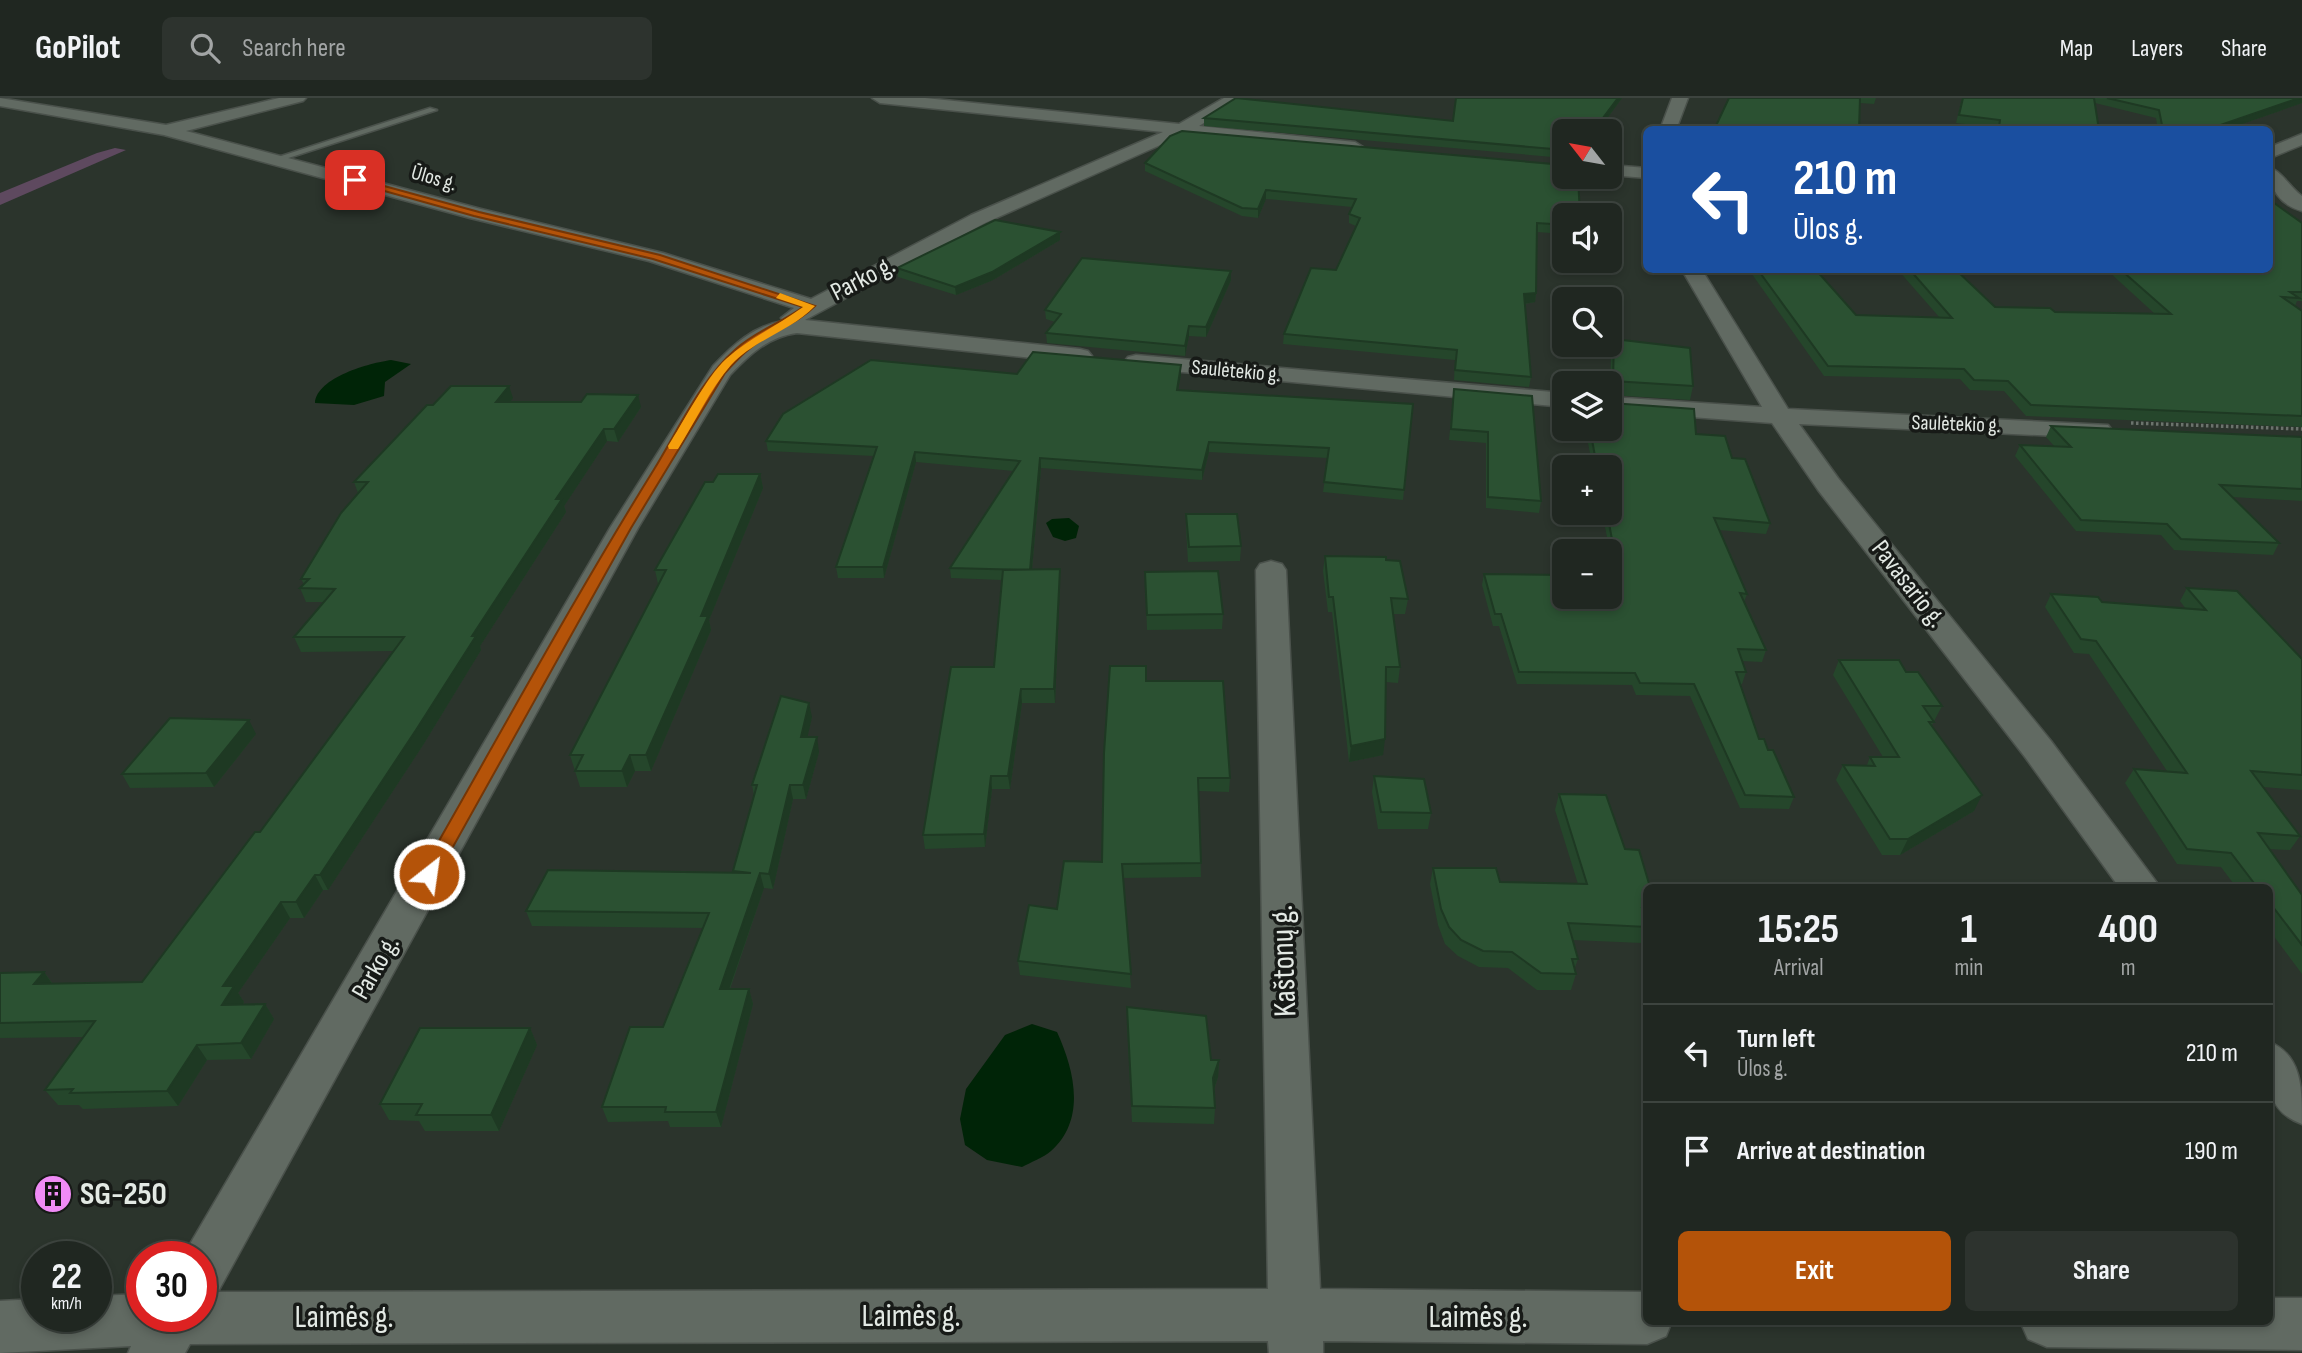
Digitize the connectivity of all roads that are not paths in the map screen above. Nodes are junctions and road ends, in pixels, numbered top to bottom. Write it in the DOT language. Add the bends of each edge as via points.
graph roads {
  1 [pos="298,98"];
  2 [pos="880,98"];
  3 [pos="1235,98"];
  4 [pos="1680,98"];
  5 [pos="0,101"];
  6 [pos="433,110"];
  7 [pos="1670,126"];
  8 [pos="165,131"];
  9 [pos="1179,131"];
  10 [pos="2302,139"];
  11 [pos="1377,149"];
  12 [pos="2273,152"];
  13 [pos="276,159"];
  14 [pos="1622,171"];
  15 [pos="1643,173"];
  16 [pos="2273,177"];
  17 [pos="2302,205"];
  18 [pos="1694,273"];
  19 [pos="796,316"];
  20 [pos="1552,399"];
  21 [pos="1622,405"];
  22 [pos="1780,416"];
  23 [pos="2126,430"];
  24 [pos="1271,570"];
  25 [pos="2138,884"];
  26 [pos="2273,1065"];
  27 [pos="2302,1104"];
  28 [pos="217,1245"];
  29 [pos="1643,1318"];
  30 [pos="2273,1324"];
  31 [pos="2302,1324"];
  32 [pos="0,1327"];
  33 [pos="126,1328"];
  34 [pos="217,1329"];
  35 [pos="1295,1334"];
  1 -- 8 [label="street"];
  2 -- 9 [label="street"];
  3 -- 9 [label="street, Parko g."];
  4 -- 7 [label="street"];
  5 -- 8 [label="street, Ūlos g."];
  6 -- 13 [label="lane"];
  8 -- 13 [label="street, Ūlos g."];
  9 -- 11 [label="street"];
  9 -- 19 [label="street, Parko g." via="1015,201"];
  10 -- 12 [label="street"];
  13 -- 19 [label="street, Ūlos g." via="656,257"];
  14 -- 15 [label="street"];
  16 -- 17 [label="street"];
  18 -- 22 [label="street, Pavasario g."];
  19 -- 20 [label="street, Saulėtekio g." via="814,327 908,340"];
  19 -- 28 [label="street, Parko g." via="727,363 678,439"];
  21 -- 22 [label="street, Saulėtekio g."];
  22 -- 23 [label="street, Saulėtekio g."];
  22 -- 25 [label="street, Pavasario g." via="1828,485 2038,749"];
  24 -- 35 [label="street, Kaštonų g."];
  26 -- 27 [label="street"];
  29 -- 35 [label="street, Laimės g."];
  30 -- 31 [label="street"];
  32 -- 33 [label="street, Laimės g."];
  34 -- 35 [label="street, Laimės g."];
}
